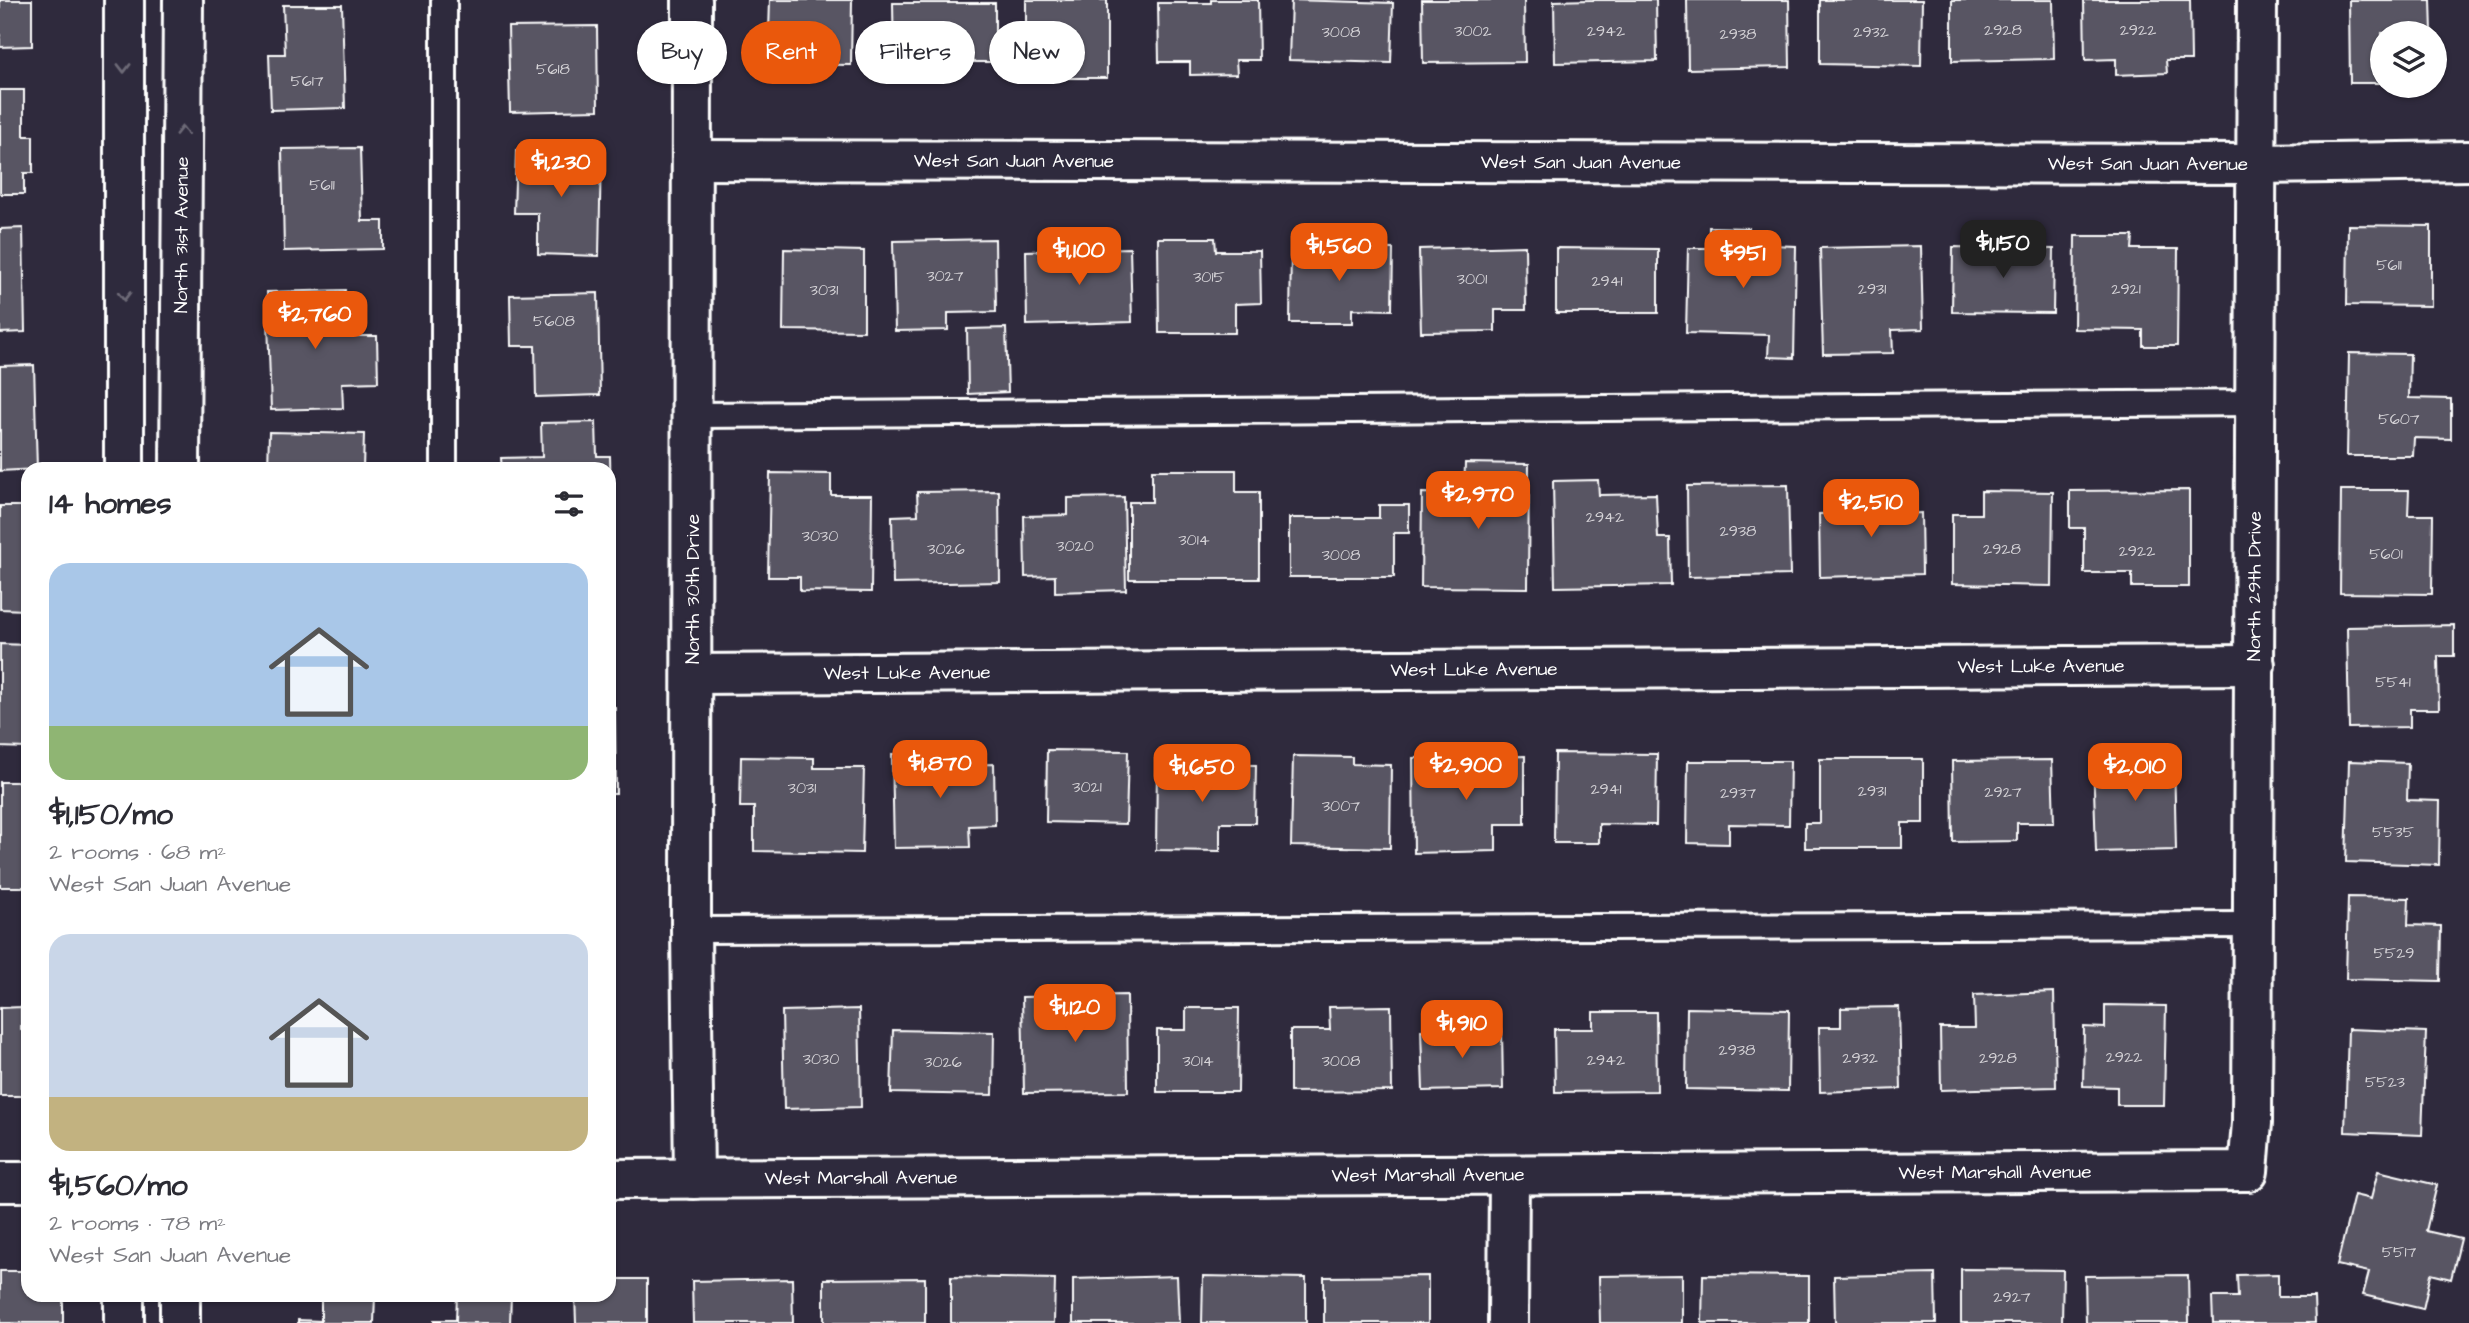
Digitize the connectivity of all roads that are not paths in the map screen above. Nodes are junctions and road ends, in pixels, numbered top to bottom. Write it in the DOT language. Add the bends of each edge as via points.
graph roads {
  1 [pos="124,0"];
  2 [pos="183,0"];
  3 [pos="444,0"];
  4 [pos="692,0"];
  5 [pos="2257,0"];
  6 [pos="692,160"];
  7 [pos="2469,161"];
  8 [pos="2257,164"];
  9 [pos="124,374"];
  10 [pos="180,374"];
  11 [pos="2255,402"];
  12 [pos="694,415"];
  13 [pos="124,462"];
  14 [pos="180,462"];
  15 [pos="443,462"];
  16 [pos="2255,665"];
  17 [pos="692,674"];
  18 [pos="2253,925"];
  19 [pos="691,930"];
  20 [pos="2248,1171"];
  21 [pos="1509,1175"];
  22 [pos="616,1179"];
  23 [pos="694,1179"];
  24 [pos="0,1182"];
  25 [pos="21,1182"];
  26 [pos="124,1302"];
  27 [pos="180,1302"];
  28 [pos="124,1323"];
  29 [pos="180,1323"];
  30 [pos="1508,1323"];
  1 -- 9 [label="street, one-way"];
  10 -- 2 [label="street, North 31st Avenue, one-way"];
  3 -- 15 [label="lane"];
  4 -- 6 [label="street, North 30th Drive"];
  5 -- 8 [label="street, North 29th Drive"];
  6 -- 8 [label="street, West San Juan Avenue"];
  6 -- 12 [label="street, North 30th Drive"];
  7 -- 8 [label="street, West San Juan Avenue"];
  8 -- 11 [label="street, North 29th Drive"];
  9 -- 10 [label="street"];
  9 -- 13 [label="street"];
  10 -- 14 [label="street, North 31st Avenue"];
  11 -- 12 [label="lane"];
  11 -- 16 [label="street, North 29th Drive"];
  12 -- 17 [label="street, North 30th Drive"];
  16 -- 17 [label="street, West Luke Avenue"];
  16 -- 18 [label="street, North 29th Drive"];
  17 -- 19 [label="street, North 30th Drive"];
  18 -- 19 [label="lane"];
  18 -- 20 [label="street, North 29th Drive"];
  19 -- 23 [label="street, North 30th Drive"];
  20 -- 21 [label="street, West Marshall Avenue"];
  21 -- 23 [label="street, West Marshall Avenue"];
  21 -- 30 [label="street"];
  22 -- 23 [label="street, West Marshall Avenue"];
  24 -- 25 [label="street"];
  26 -- 28 [label="street"];
  27 -- 29 [label="street"];
}
